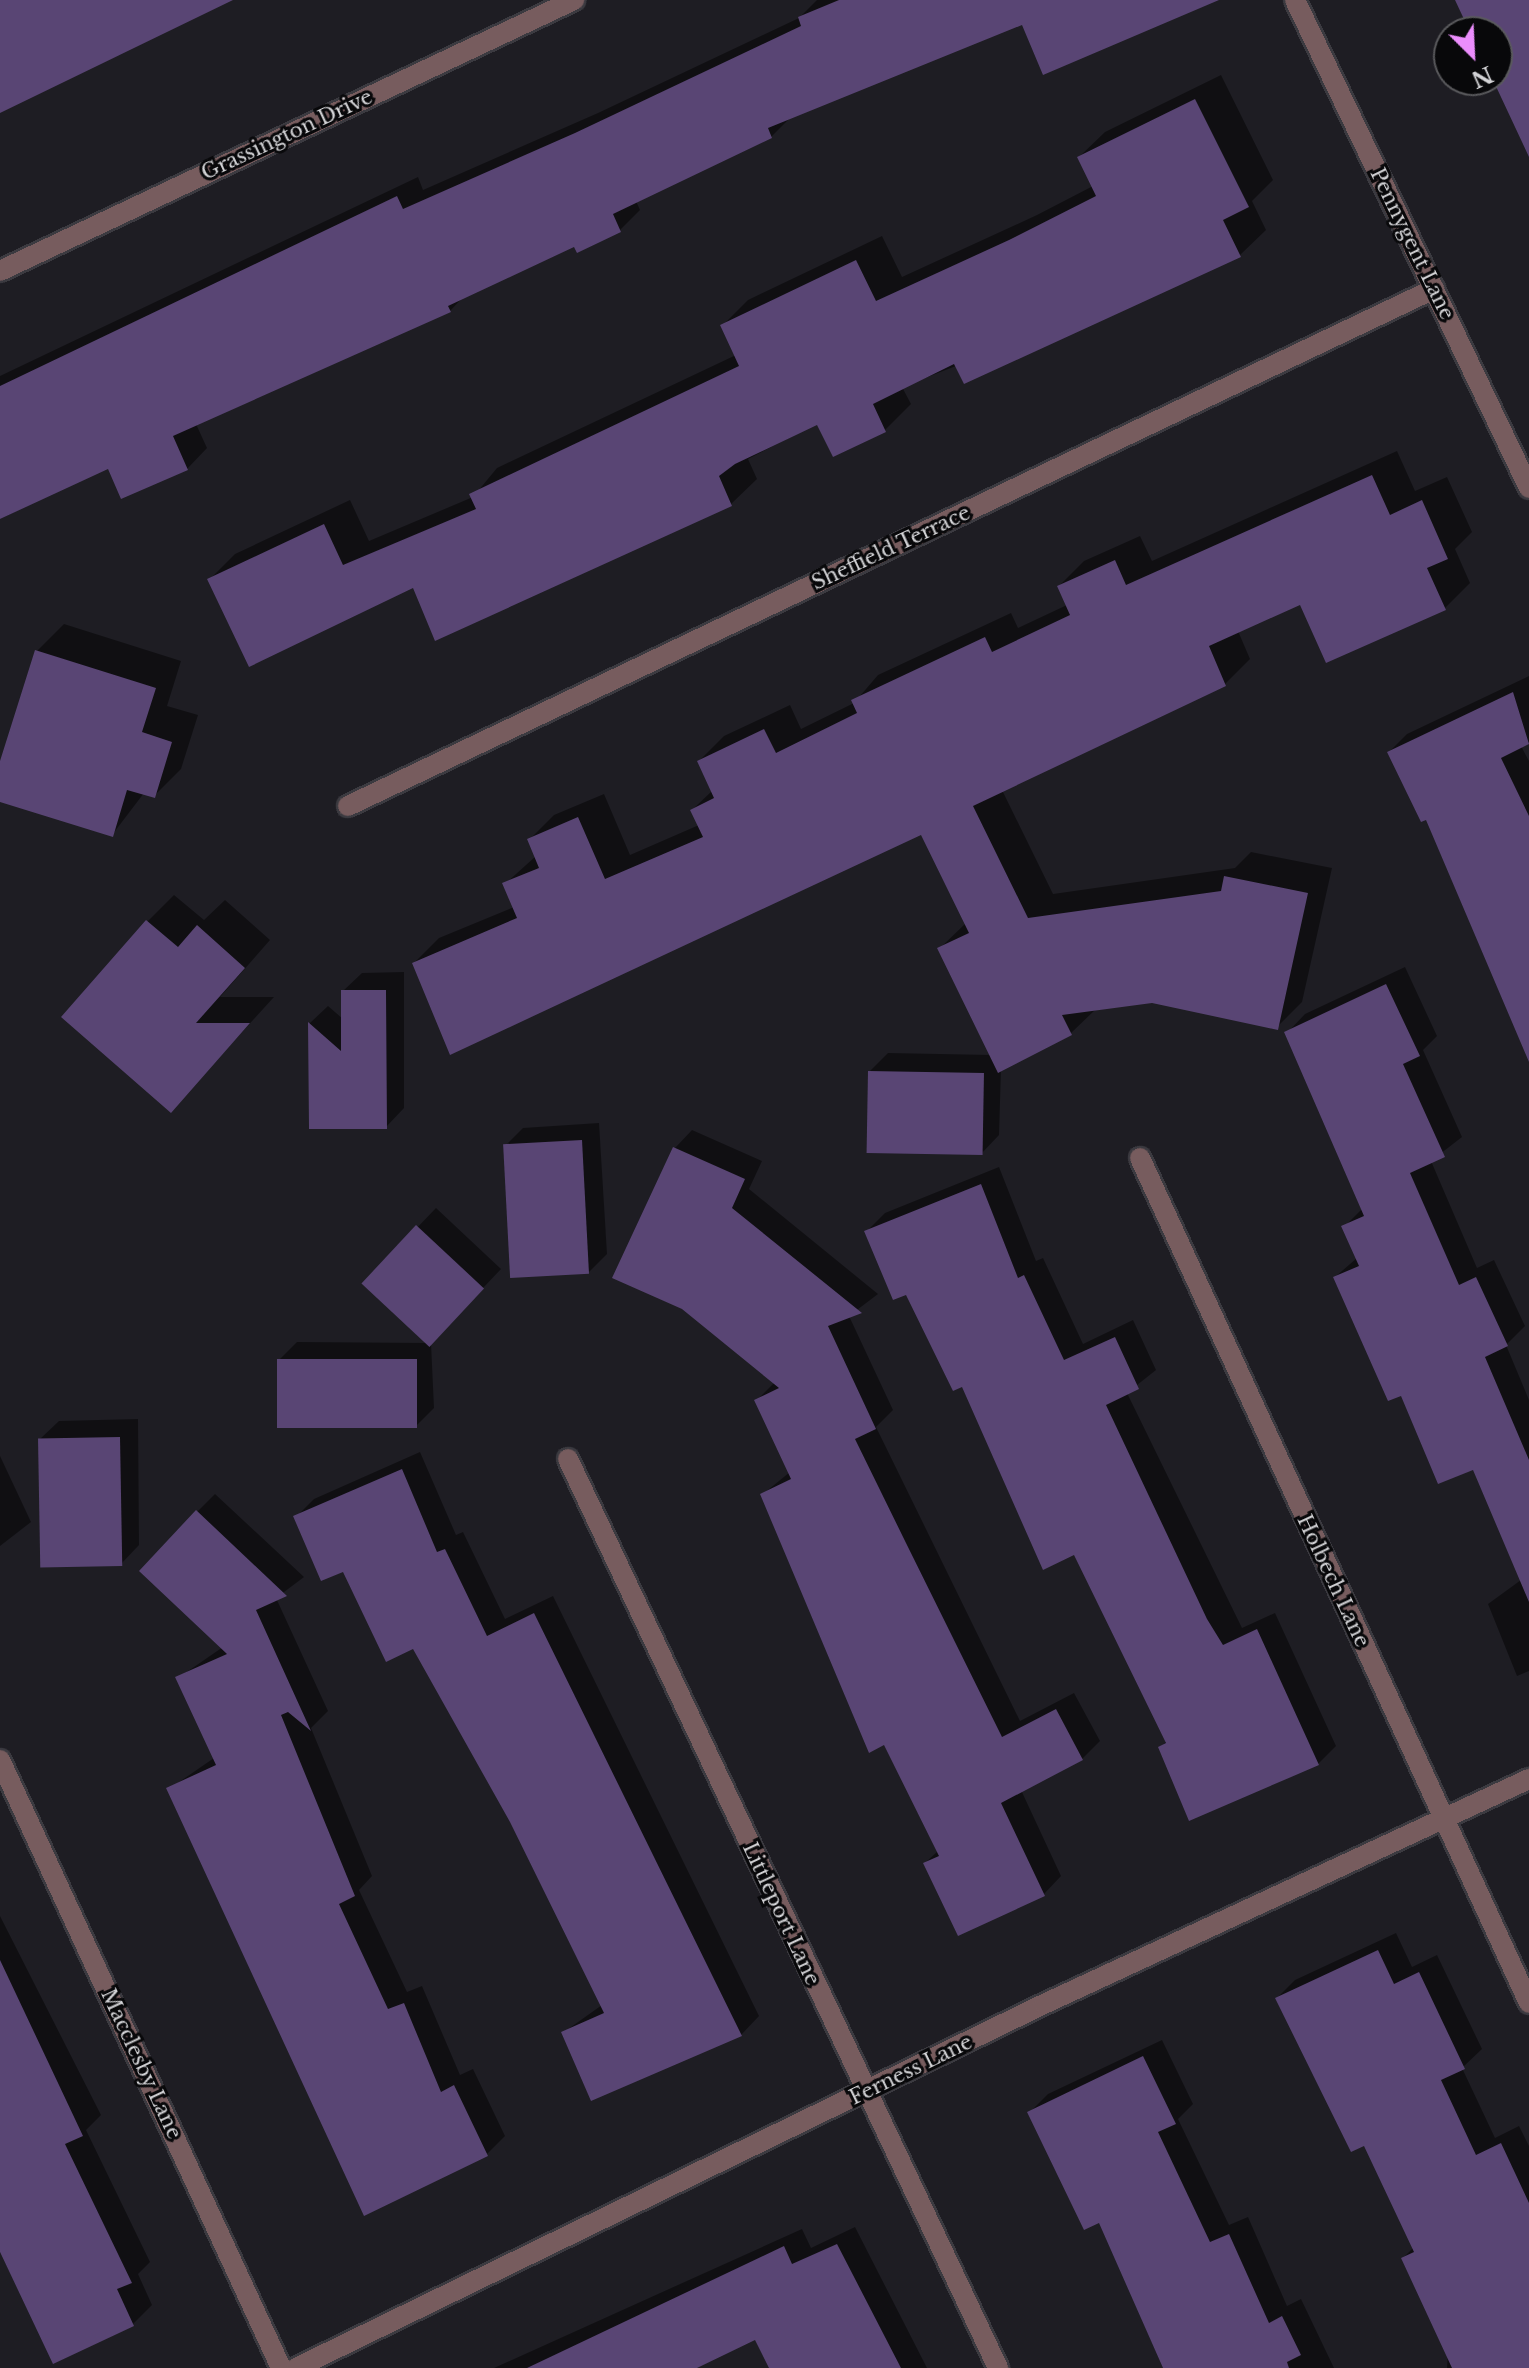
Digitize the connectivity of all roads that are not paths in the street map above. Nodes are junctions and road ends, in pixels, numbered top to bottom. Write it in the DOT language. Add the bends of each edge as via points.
graph roads {
  1 [pos="574,0"];
  2 [pos="1295,0"];
  3 [pos="0,271"];
  4 [pos="1434,289"];
  5 [pos="1529,488"];
  6 [pos="348,806"];
  7 [pos="1140,1158"];
  8 [pos="568,1459"];
  9 [pos="0,1760"];
  10 [pos="1529,1779"];
  11 [pos="1441,1818"];
  12 [pos="1529,2003"];
  13 [pos="864,2094"];
  14 [pos="281,2368"];
  15 [pos="296,2368"];
  16 [pos="998,2368"];
  1 -- 3 [label="street, Grassington Drive"];
  2 -- 4 [label="street, Pennygent Lane"];
  4 -- 5 [label="street, Pennygent Lane"];
  4 -- 6 [label="street, Sheffield Terrace"];
  7 -- 11 [label="street, Holbech Lane"];
  8 -- 13 [label="street, Littleport Lane"];
  9 -- 14 [label="street, Macclesby Lane"];
  10 -- 11 [label="street, Ferness Lane"];
  11 -- 12 [label="street, Holbech Lane"];
  11 -- 13 [label="street, Ferness Lane"];
  13 -- 15 [label="street, Ferness Lane"];
  13 -- 16 [label="street, Littleport Lane"];
}
